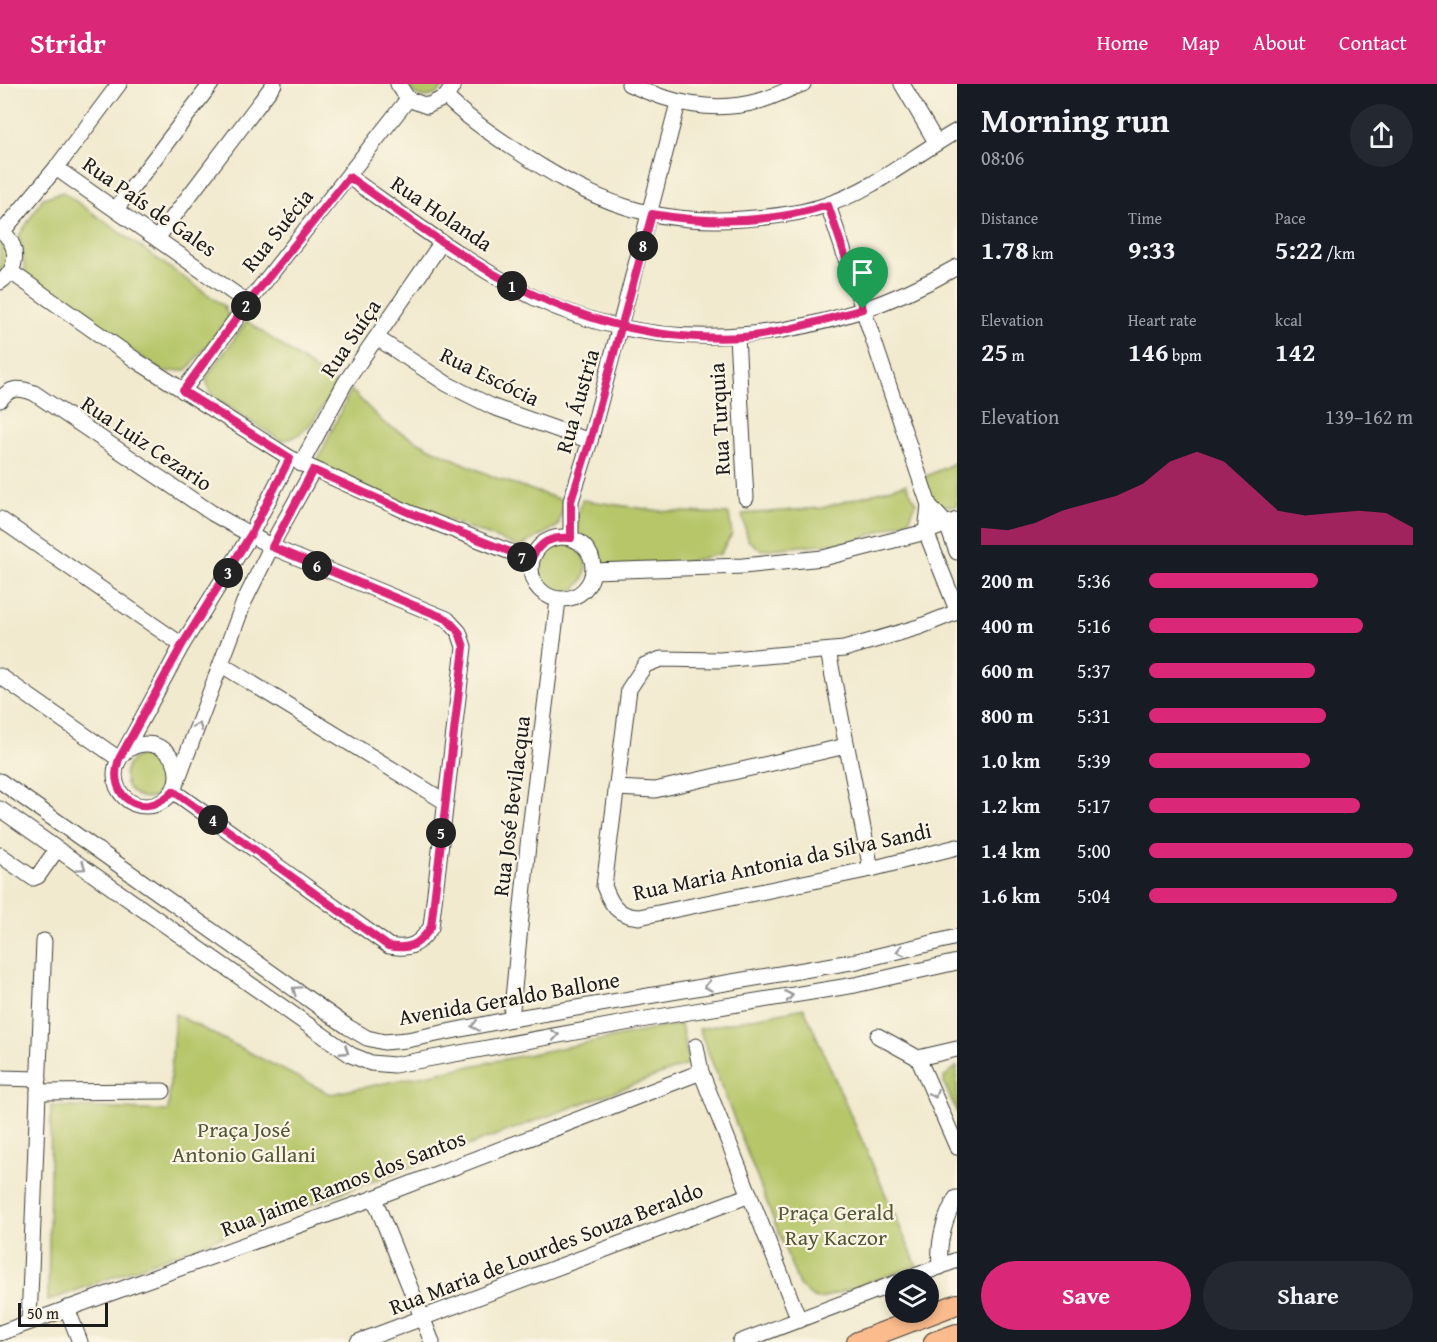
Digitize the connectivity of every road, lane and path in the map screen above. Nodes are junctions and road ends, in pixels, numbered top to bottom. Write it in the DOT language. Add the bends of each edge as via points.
graph roads {
  1 [pos="118,84"];
  2 [pos="211,84"];
  3 [pos="274,84"];
  4 [pos="398,84"];
  5 [pos="629,84"];
  6 [pos="902,84"];
  7 [pos="793,86"];
  8 [pos="450,91"];
  9 [pos="408,99"];
  10 [pos="678,103"];
  11 [pos="957,130"];
  12 [pos="936,142"];
  13 [pos="56,168"];
  14 [pos="349,177"];
  15 [pos="828,205"];
  16 [pos="116,209"];
  17 [pos="652,214"];
  18 [pos="1,230"];
  19 [pos="158,237"];
  20 [pos="442,242"];
  21 [pos="957,267"];
  22 [pos="5,277"];
  23 [pos="248,303"];
  24 [pos="863,309"];
  25 [pos="621,327"];
  26 [pos="737,337"];
  27 [pos="377,338"];
  28 [pos="183,391"];
  29 [pos="0,400"];
  30 [pos="590,441"];
  31 [pos="301,464"];
  32 [pos="746,498"];
  33 [pos="929,505"];
  34 [pos="0,519"];
  35 [pos="952,522"];
  36 [pos="926,532"];
  37 [pos="251,534"];
  38 [pos="571,538"];
  39 [pos="272,547"];
  40 [pos="957,552"];
  41 [pos="531,560"];
  42 [pos="593,571"];
  43 [pos="558,600"];
  44 [pos="957,611"];
  45 [pos="182,645"];
  46 [pos="828,651"];
  47 [pos="222,665"];
  48 [pos="0,676"];
  49 [pos="846,746"];
  50 [pos="121,757"];
  51 [pos="0,781"];
  52 [pos="175,786"];
  53 [pos="616,788"];
  54 [pos="444,801"];
  55 [pos="0,809"];
  56 [pos="957,847"];
  57 [pos="57,849"];
  58 [pos="0,855"];
  59 [pos="871,869"];
  60 [pos="957,937"];
  61 [pos="44,941"];
  62 [pos="957,962"];
  63 [pos="511,1019"];
  64 [pos="878,1036"];
  65 [pos="696,1046"];
  66 [pos="957,1049"];
  67 [pos="918,1058"];
  68 [pos="701,1072"];
  69 [pos="0,1078"];
  70 [pos="38,1086"];
  71 [pos="163,1091"];
  72 [pos="957,1147"];
  73 [pos="750,1195"];
  74 [pos="957,1197"];
  75 [pos="374,1198"];
  76 [pos="957,1223"];
  77 [pos="957,1260"];
  78 [pos="940,1267"];
  79 [pos="935,1269"];
  80 [pos="885,1287"];
  81 [pos="957,1304"];
  82 [pos="67,1308"];
  83 [pos="422,1318"];
  84 [pos="799,1320"];
  85 [pos="29,1322"];
  86 [pos="0,1334"];
  87 [pos="957,1334"];
  88 [pos="80,1342"];
  89 [pos="358,1342"];
  90 [pos="432,1342"];
  91 [pos="740,1342"];
  92 [pos="857,1342"];
  93 [pos="934,1342"];
  94 [pos="953,1342"];
  1 -- 13 [label="street"];
  2 -- 16 [label="street"];
  3 -- 19 [label="street"];
  4 -- 9 [label="street"];
  5 -- 10 [label="street"];
  6 -- 12 [label="street"];
  7 -- 10 [label="street" via="761,101 731,107"];
  8 -- 9 [label="street" via="427,106"];
  8 -- 17 [label="street" via="462,114 557,178 594,196"];
  9 -- 14 [label="street, Rua Suécia"];
  10 -- 17 [label="street, Rua Áustria"];
  11 -- 12 [label="street"];
  12 -- 15 [label="street"];
  13 -- 16 [label="street, Rua País de Gales"];
  13 -- 18 [label="street"];
  14 -- 20 [label="street, Rua Holanda"];
  14 -- 23 [label="street, Rua Suécia"];
  15 -- 17 [label="street" via="727,221"];
  15 -- 24 [label="street"];
  16 -- 19 [label="street, Rua País de Gales"];
  17 -- 25 [label="street, Rua Áustria"];
  18 -- 22 [label="street" via="14,246 14,264"];
  19 -- 23 [label="street, Rua País de Gales"];
  20 -- 25 [label="street, Rua Holanda" via="537,298"];
  20 -- 27 [label="street, Rua Suíça"];
  21 -- 24 [label="street, Rua Holanda" via="884,303"];
  22 -- 28 [label="street"];
  23 -- 28 [label="street, Rua Suécia"];
  24 -- 26 [label="street, Rua Holanda" via="765,334"];
  24 -- 33 [label="street"];
  25 -- 26 [label="street, Rua Holanda" via="696,338"];
  25 -- 30 [label="street, Rua Áustria"];
  26 -- 32 [label="street, Rua Turquia"];
  27 -- 30 [label="street, Rua Escócia" via="447,384 493,407"];
  27 -- 31 [label="street, Rua Suíça" via="345,383"];
  28 -- 31 [label="street"];
  29 -- 37 [label="street, Rua Luiz Cezario" via="9,390 21,388 34,393 117,452"];
  30 -- 38 [label="street, Rua Áustria" via="571,501"];
  31 -- 37 [label="street"];
  31 -- 39 [label="street"];
  31 -- 41 [label="street" via="410,513"];
  33 -- 35 [label="street"];
  33 -- 36 [label="street"];
  34 -- 45 [label="street"];
  35 -- 36 [label="street"];
  35 -- 40 [label="street"];
  36 -- 42 [label="street" via="823,558 743,566"];
  36 -- 44 [label="street"];
  37 -- 39 [label="street, Rua Luiz Cezario"];
  37 -- 45 [label="street"];
  38 -- 41 [label="street" via="551,539"];
  38 -- 42 [label="street" via="586,549"];
  39 -- 47 [label="street" via="244,602"];
  39 -- 54 [label="street, Rua Luiz Cezario" via="447,619 459,632 464,647"];
  41 -- 43 [label="street" via="533,581"];
  42 -- 43 [label="street" via="582,593"];
  43 -- 63 [label="street, Rua José Bevilacqua"];
  44 -- 46 [label="street, Rua Maria Antonia da Silva Sandi" via="919,627"];
  45 -- 50 [label="street"];
  46 -- 49 [label="street"];
  46 -- 53 [label="street, Rua Maria Antonia da Silva Sandi" via="720,660 661,658 645,665 629,689"];
  52 -- 47 [label="street, one-way"];
  47 -- 54 [label="street"];
  48 -- 50 [label="street"];
  49 -- 53 [label="street" via="655,790"];
  49 -- 59 [label="street"];
  50 -- 52 [label="street" via="140,744 160,747 174,761"];
  50 -- 52 [label="street" via="116,780 119,790 135,804 156,804"];
  63 -- 51 [label="street, Avenida Geraldo Ballone, one-way" via="407,1040 384,1042 367,1038"];
  52 -- 54 [label="street, Rua Luiz Cezario" via="388,946 406,950 422,942 431,927"];
  53 -- 59 [label="street, Rua Maria Antonia da Silva Sandi" via="604,886 616,910 627,916 639,917"];
  55 -- 57 [label="street, Avenida Geraldo Ballone"];
  56 -- 59 [label="street, Rua Maria Antonia da Silva Sandi"];
  57 -- 58 [label="street" via="33,878"];
  57 -- 62 [label="street, Avenida Geraldo Ballone, one-way" via="351,1055 371,1063 394,1065 855,985"];
  60 -- 63 [label="street, Avenida Geraldo Ballone, one-way" via="856,961"];
  61 -- 70 [label="street"];
  64 -- 67 [label="street"];
  65 -- 68 [label="street"];
  66 -- 67 [label="street"];
  67 -- 72 [label="street, one-way"];
  68 -- 73 [label="street"];
  68 -- 75 [label="street, Rua Jaime Ramos dos Santos"];
  69 -- 70 [label="street"];
  70 -- 71 [label="street"];
  70 -- 85 [label="street"];
  73 -- 83 [label="street, Rua Maria de Lourdes Souza Beraldo"];
  73 -- 84 [label="street"];
  74 -- 76 [label="street"];
  74 -- 78 [label="street" via="947,1214"];
  75 -- 82 [label="street, Rua Jaime Ramos dos Santos"];
  75 -- 83 [label="street"];
  77 -- 78 [label="street"];
  78 -- 79 [label="street"];
  80 -- 84 [label="street"];
  81 -- 92 [label="main road"];
  82 -- 85 [label="street, Rua Jaime Ramos dos Santos"];
  82 -- 88 [label="street"];
  83 -- 89 [label="street, Rua Maria de Lourdes Souza Beraldo"];
  83 -- 90 [label="street"];
  84 -- 91 [label="street"];
  85 -- 86 [label="street, Rua Jaime Ramos dos Santos"];
  87 -- 93 [label="main road"];
  87 -- 94 [label="main road"];
}
